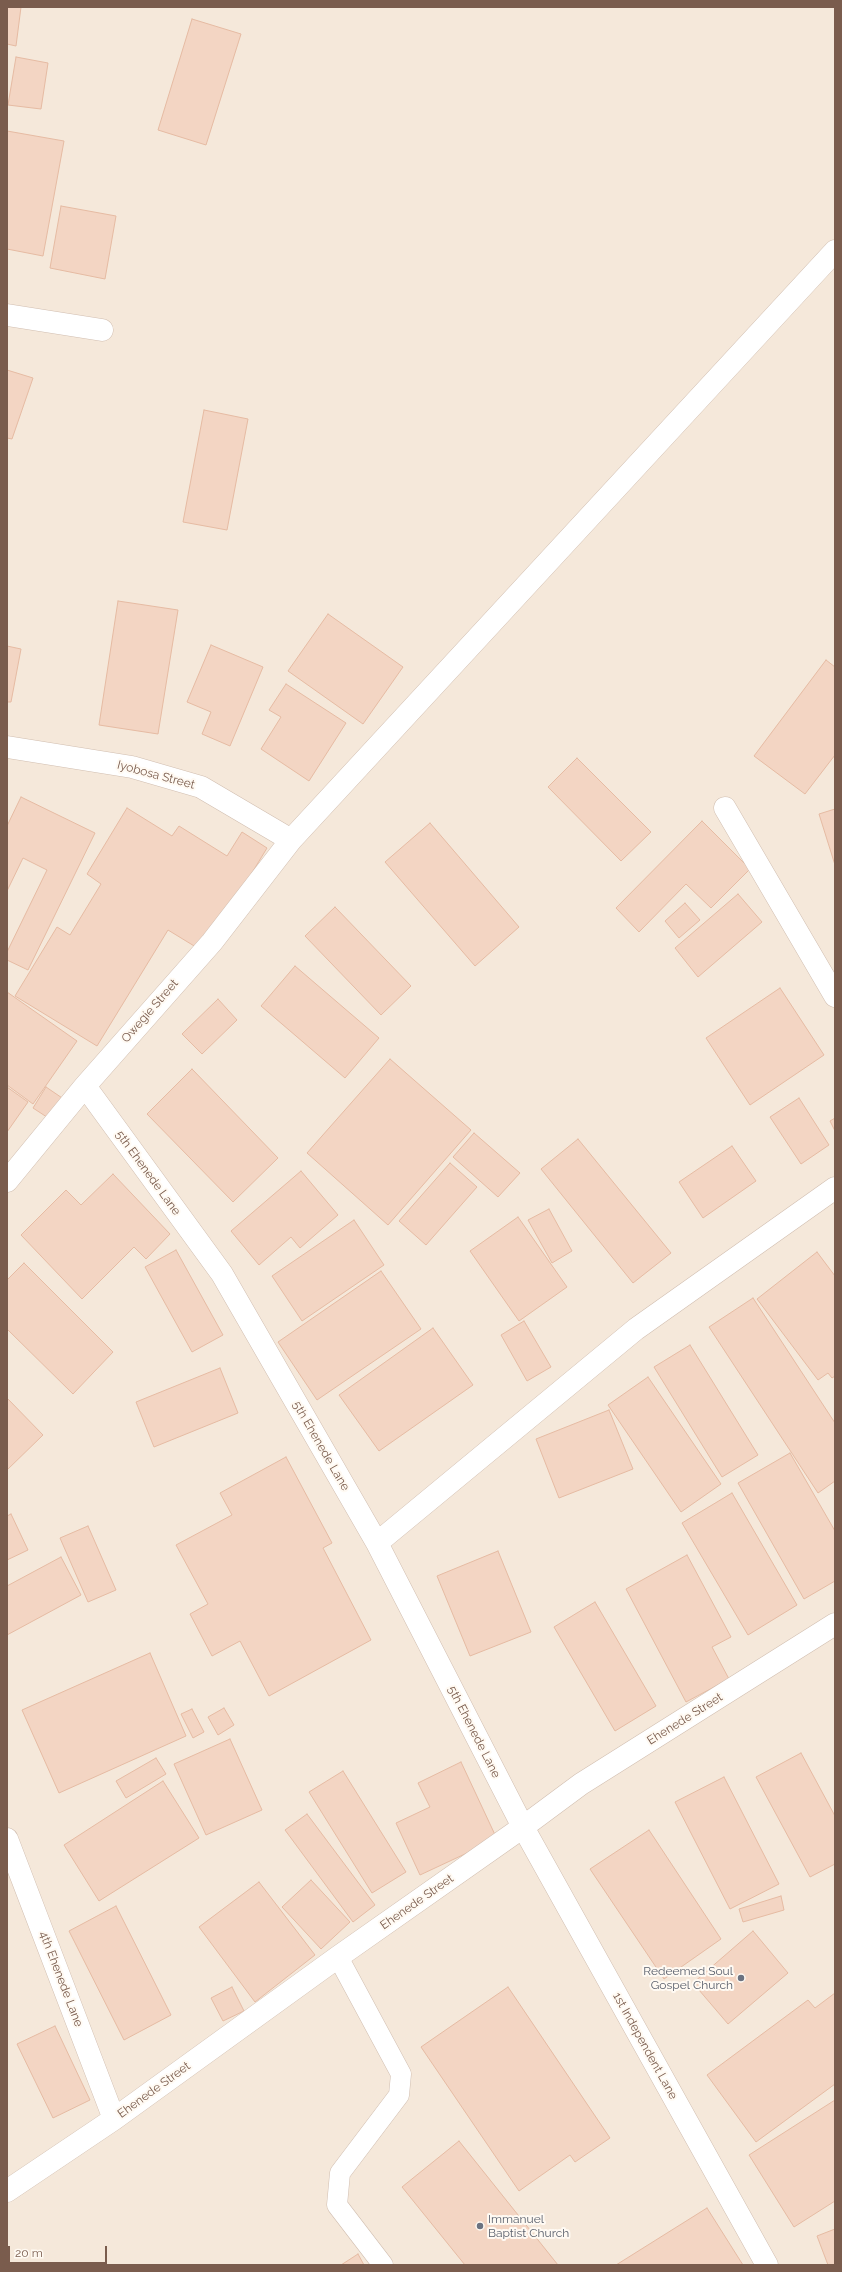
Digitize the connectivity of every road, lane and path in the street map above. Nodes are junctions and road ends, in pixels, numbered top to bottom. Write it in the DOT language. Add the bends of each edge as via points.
graph roads {
  1 [pos="835,251"];
  2 [pos="7,315"];
  3 [pos="102,330"];
  4 [pos="7,747"];
  5 [pos="725,808"];
  6 [pos="291,840"];
  7 [pos="835,996"];
  8 [pos="85,1086"];
  9 [pos="7,1180"];
  10 [pos="835,1188"];
  11 [pos="377,1543"];
  12 [pos="835,1624"];
  13 [pos="523,1828"];
  14 [pos="7,1839"];
  15 [pos="338,1957"];
  16 [pos="114,2119"];
  17 [pos="7,2191"];
  18 [pos="382,2265"];
  19 [pos="767,2265"];
  1 -- 6 [label="street, Owegie Street"];
  2 -- 3 [label="street"];
  4 -- 6 [label="street, Iyobosa Street" via="132,767 201,787"];
  5 -- 7 [label="street"];
  6 -- 8 [label="street, Owegie Street" via="212,942"];
  8 -- 9 [label="street, Owegie Street"];
  8 -- 11 [label="street, 5th Ehenede Lane" via="222,1274"];
  10 -- 11 [label="street" via="636,1329"];
  11 -- 13 [label="street, 5th Ehenede Lane"];
  12 -- 13 [label="street, Ehenede Street" via="581,1784"];
  13 -- 15 [label="street, Ehenede Street"];
  13 -- 19 [label="street, 1st Independent Lane"];
  14 -- 16 [label="street, 4th Ehenede Lane"];
  15 -- 16 [label="street, Ehenede Street"];
  15 -- 18 [label="lane" via="401,2074 399,2095 340,2173 337,2205"];
  16 -- 17 [label="street, Ehenede Street"];
}
